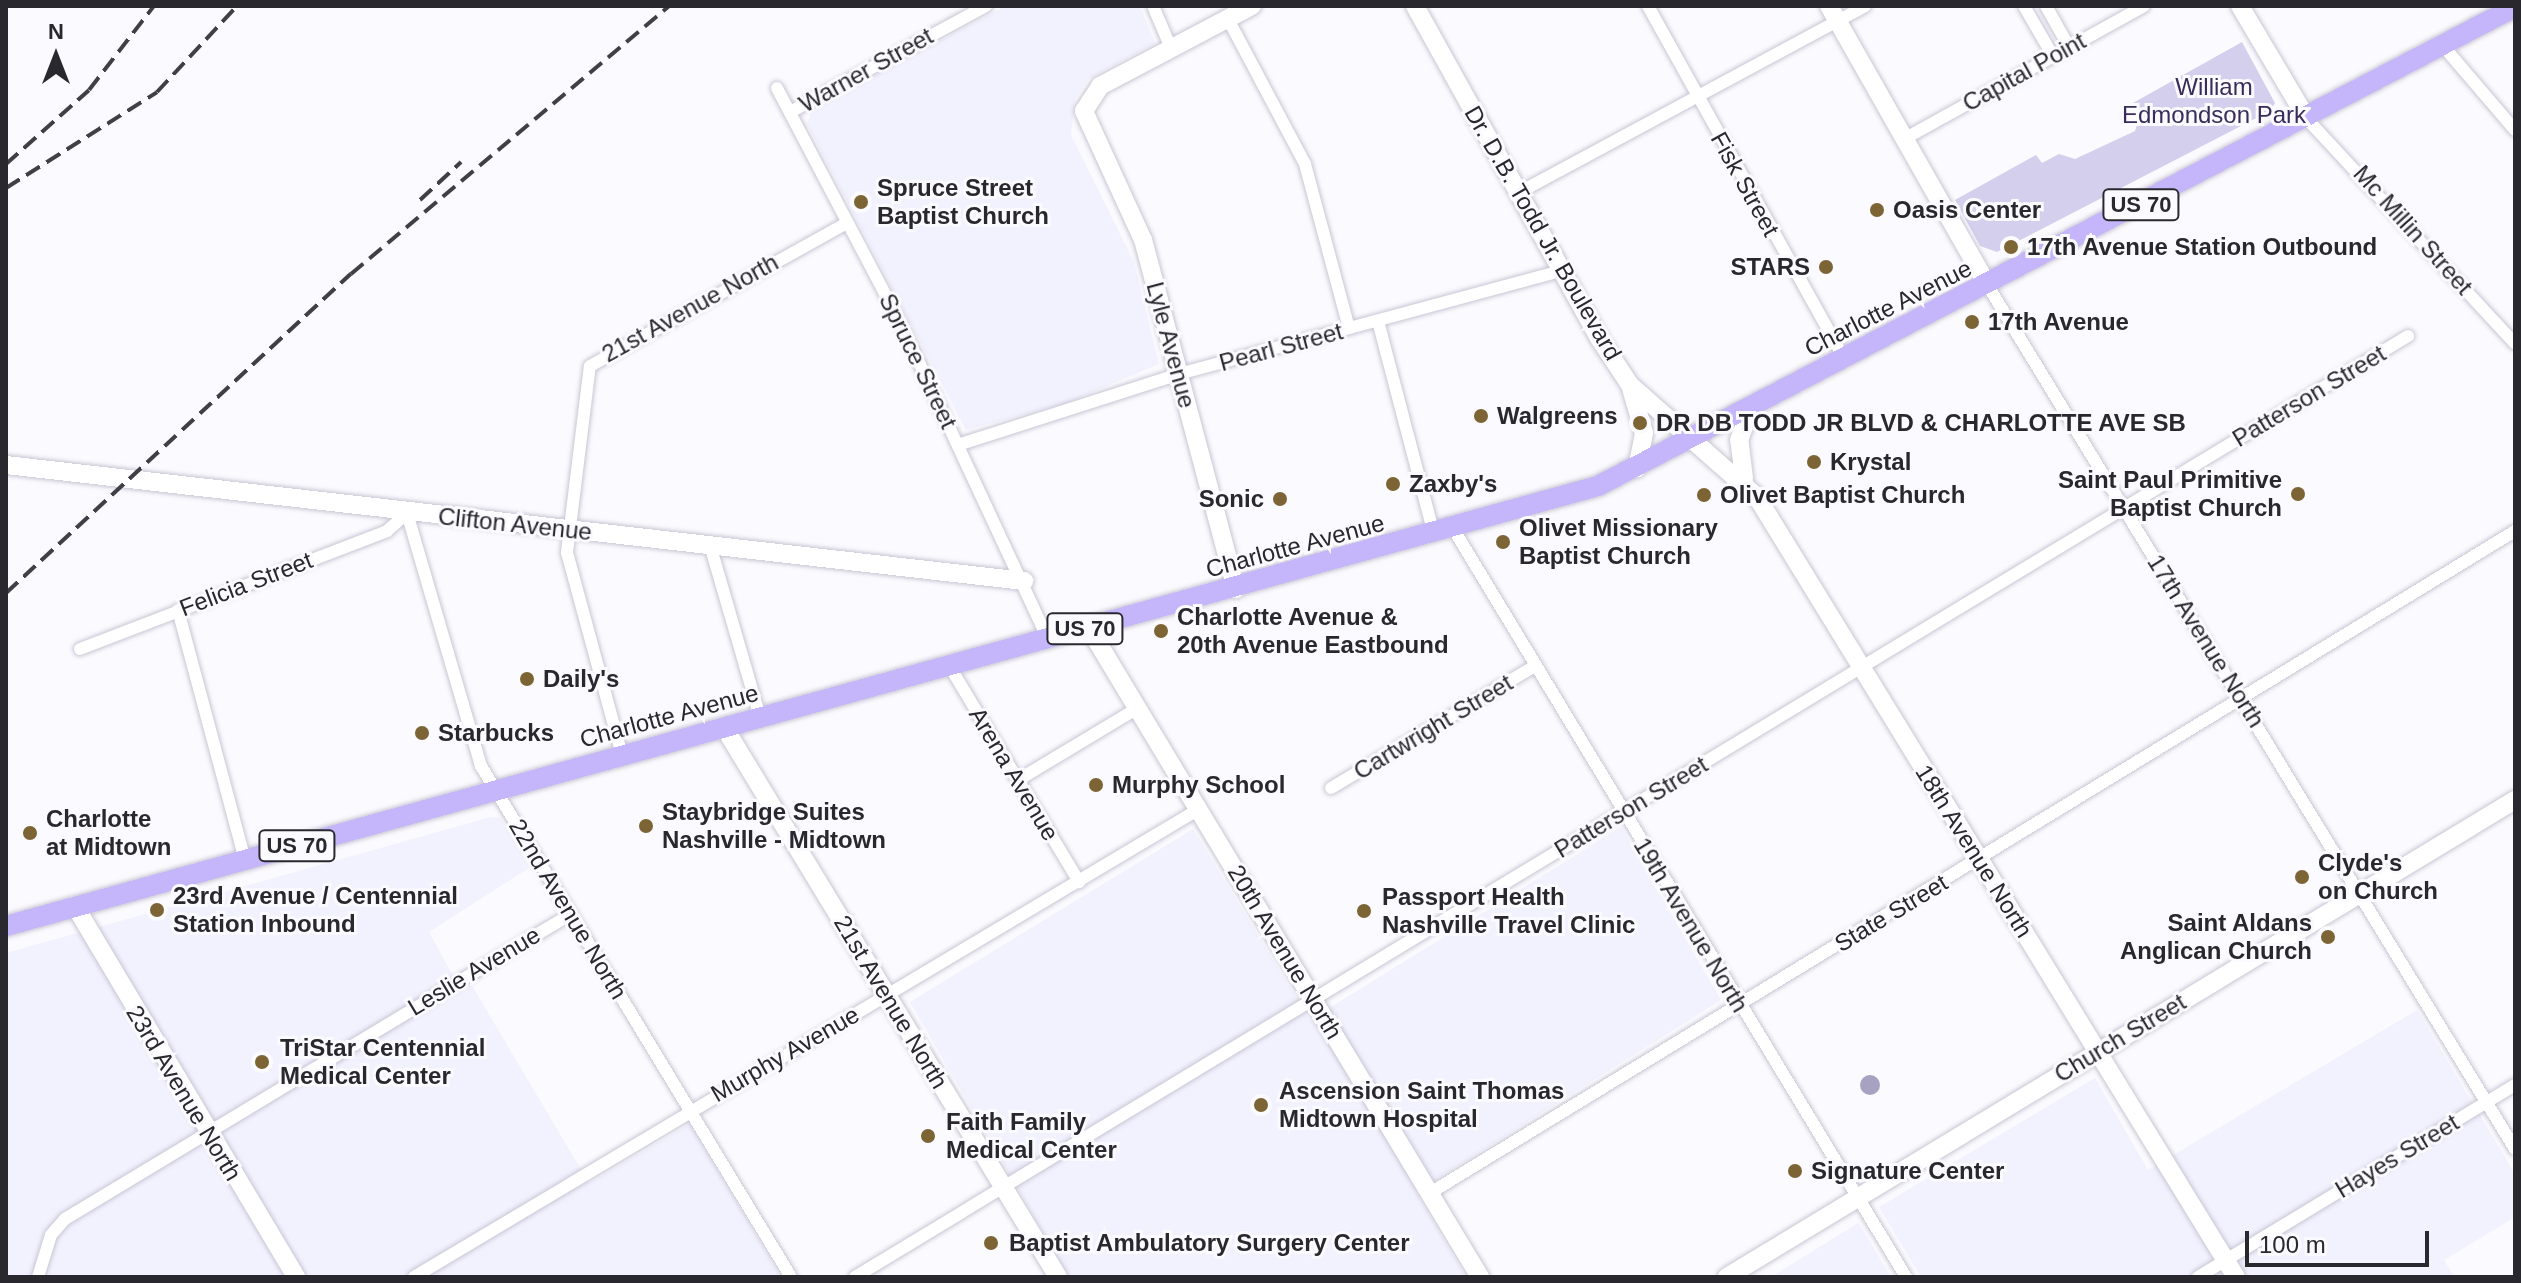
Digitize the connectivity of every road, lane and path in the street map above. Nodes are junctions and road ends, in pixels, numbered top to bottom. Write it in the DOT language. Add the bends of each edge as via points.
graph roads {
  1 [pos="986,6"];
  2 [pos="1153,6"];
  3 [pos="1252,6"];
  4 [pos="1415,6"];
  5 [pos="1648,6"];
  6 [pos="1865,6"];
  7 [pos="2024,6"];
  8 [pos="2046,6"];
  9 [pos="2144,6"];
  10 [pos="2240,6"];
  11 [pos="2515,7"];
  12 [pos="1833,14"];
  13 [pos="1228,19"];
  14 [pos="2069,47"];
  15 [pos="2444,47"];
  16 [pos="1171,48"];
  17 [pos="2053,56"];
  18 [pos="777,88"];
  19 [pos="1696,95"];
  20 [pos="790,112"];
  21 [pos="2307,119"];
  22 [pos="2515,130"];
  23 [pos="1904,139"];
  24 [pos="1518,193"];
  25 [pos="847,223"];
  26 [pos="1561,271"];
  27 [pos="1988,286"];
  28 [pos="1378,321"];
  29 [pos="1349,328"];
  30 [pos="2408,336"];
  31 [pos="2515,344"];
  32 [pos="1845,360"];
  33 [pos="1179,374"];
  34 [pos="1630,385"];
  35 [pos="1751,409"];
  36 [pos="1696,440"];
  37 [pos="958,445"];
  38 [pos="6,465"];
  39 [pos="1637,468"];
  40 [pos="1744,478"];
  41 [pos="2125,508"];
  42 [pos="407,513"];
  43 [pos="570,529"];
  44 [pos="2515,531"];
  45 [pos="1444,532"];
  46 [pos="710,545"];
  47 [pos="1024,581"];
  48 [pos="1236,589"];
  49 [pos="178,610"];
  50 [pos="1089,628"];
  51 [pos="1048,639"];
  52 [pos="80,649"];
  53 [pos="1535,666"];
  54 [pos="950,667"];
  55 [pos="1861,668"];
  56 [pos="2242,699"];
  57 [pos="1138,708"];
  58 [pos="760,717"];
  59 [pos="724,727"];
  60 [pos="622,755"];
  61 [pos="1018,780"];
  62 [pos="1331,788"];
  63 [pos="497,791"];
  64 [pos="2515,800"];
  65 [pos="1199,809"];
  66 [pos="1624,811"];
  67 [pos="1979,859"];
  68 [pos="245,860"];
  69 [pos="1079,882"];
  70 [pos="2360,892"];
  71 [pos="75,906"];
  72 [pos="571,914"];
  73 [pos="6,926"];
  74 [pos="885,995"];
  75 [pos="1313,999"];
  76 [pos="1739,1006"];
  77 [pos="2098,1051"];
  78 [pos="2515,1085"];
  79 [pos="2487,1102"];
  80 [pos="689,1111"];
  81 [pos="208,1132"];
  82 [pos="2515,1149"];
  83 [pos="1003,1187"];
  84 [pos="1430,1193"];
  85 [pos="1857,1198"];
  86 [pos="2226,1260"];
  87 [pos="38,1277"];
  88 [pos="296,1277"];
  89 [pos="414,1277"];
  90 [pos="791,1277"];
  91 [pos="855,1277"];
  92 [pos="1058,1277"];
  93 [pos="1480,1277"];
  94 [pos="1727,1277"];
  95 [pos="1906,1277"];
  96 [pos="2198,1277"];
  97 [pos="2236,1277"];
  1 -- 20 [label="street, Warner Street"];
  2 -- 16 [label="street"];
  3 -- 13 [label="main road"];
  4 -- 24 [label="main road, Dr. D.B. Todd Jr. Boulevard"];
  5 -- 19 [label="street, Fisk Street"];
  6 -- 12 [label="street"];
  7 -- 17 [label="street"];
  8 -- 14 [label="street"];
  9 -- 14 [label="street, Capital Point"];
  10 -- 21 [label="main road"];
  11 -- 15 [label="main road, Charlotte Avenue / US 70"];
  12 -- 19 [label="street"];
  12 -- 23 [label="main road, 17th Avenue North"];
  13 -- 16 [label="main road"];
  13 -- 29 [label="street" via="1299,149"];
  14 -- 17 [label="street, Capital Point"];
  15 -- 21 [label="main road, Charlotte Avenue / US 70"];
  15 -- 22 [label="street"];
  16 -- 33 [label="main road, Lyle Avenue" via="1100,86 1084,111 1090,136 1134,212"];
  17 -- 23 [label="street, Capital Point"];
  18 -- 20 [label="street, Spruce Street"];
  19 -- 24 [label="street"];
  19 -- 32 [label="street, Fisk Street"];
  20 -- 25 [label="street, Spruce Street"];
  21 -- 27 [label="main road, Charlotte Avenue / US 70"];
  21 -- 31 [label="street, Mc Millin Street"];
  23 -- 27 [label="main road, 17th Avenue North"];
  24 -- 26 [label="main road, Dr. D.B. Todd Jr. Boulevard"];
  25 -- 37 [label="street, Spruce Street"];
  25 -- 43 [label="street, 21st Avenue North" via="595,358"];
  26 -- 28 [label="street, Pearl Street"];
  26 -- 34 [label="main road, Dr. D.B. Todd Jr. Boulevard"];
  27 -- 32 [label="main road, Charlotte Avenue / US 70"];
  27 -- 41 [label="street, 17th Avenue North"];
  28 -- 29 [label="street, Pearl Street"];
  28 -- 45 [label="street, 19th Avenue North"];
  29 -- 33 [label="street, Pearl Street"];
  30 -- 41 [label="street, Patterson Street"];
  32 -- 35 [label="main road, Charlotte Avenue / US 70"];
  33 -- 37 [label="street, Pearl Street"];
  33 -- 48 [label="main road, Lyle Avenue"];
  34 -- 36 [label="main road, Dr. D.B. Todd Jr. Boulevard"];
  34 -- 39 [label="main road" via="1644,433"];
  35 -- 36 [label="main road, Charlotte Avenue / US 70"];
  35 -- 40 [label="main road" via="1739,440"];
  36 -- 39 [label="main road, Charlotte Avenue / US 70"];
  36 -- 40 [label="main road, 18th Avenue North"];
  37 -- 47 [label="street, Spruce Street"];
  38 -- 42 [label="main road, Clifton Avenue"];
  39 -- 45 [label="main road, Charlotte Avenue / US 70"];
  40 -- 55 [label="main road, 18th Avenue North"];
  41 -- 55 [label="street, Patterson Street"];
  41 -- 56 [label="street, 17th Avenue North"];
  42 -- 43 [label="main road, Clifton Avenue"];
  42 -- 49 [label="street, Felicia Street" via="387,531"];
  42 -- 63 [label="street, 22nd Avenue North" via="481,766"];
  43 -- 46 [label="main road, Clifton Avenue"];
  43 -- 60 [label="street, 21st Avenue North" via="568,557"];
  44 -- 56 [label="street, State Street"];
  45 -- 48 [label="main road, Charlotte Avenue / US 70"];
  45 -- 53 [label="street, 19th Avenue North"];
  46 -- 47 [label="main road, Clifton Avenue"];
  46 -- 58 [label="street"];
  47 -- 51 [label="street, Spruce Street"];
  48 -- 50 [label="main road, Charlotte Avenue / US 70"];
  49 -- 52 [label="street, Felicia Street"];
  49 -- 68 [label="street"];
  50 -- 51 [label="main road, Charlotte Avenue / US 70"];
  50 -- 57 [label="main road, 20th Avenue North"];
  51 -- 54 [label="main road, Charlotte Avenue / US 70"];
  53 -- 62 [label="street, Cartwright Street"];
  53 -- 66 [label="street, 19th Avenue North"];
  54 -- 58 [label="main road, Charlotte Avenue / US 70"];
  54 -- 61 [label="street, Arena Avenue"];
  55 -- 66 [label="street, Patterson Street"];
  55 -- 67 [label="main road, 18th Avenue North"];
  56 -- 67 [label="street, State Street"];
  56 -- 70 [label="street, 17th Avenue North"];
  57 -- 61 [label="street"];
  57 -- 65 [label="main road, 20th Avenue North"];
  58 -- 59 [label="main road, Charlotte Avenue / US 70"];
  59 -- 60 [label="main road, Charlotte Avenue / US 70"];
  59 -- 74 [label="main road, 21st Avenue North"];
  60 -- 63 [label="main road, Charlotte Avenue / US 70"];
  61 -- 69 [label="street, Arena Avenue"];
  63 -- 68 [label="main road, Charlotte Avenue / US 70"];
  63 -- 72 [label="street, 22nd Avenue North"];
  64 -- 70 [label="main road, Church Street"];
  65 -- 69 [label="street, Murphy Avenue"];
  65 -- 75 [label="main road, 20th Avenue North"];
  66 -- 75 [label="street, Patterson Street"];
  66 -- 76 [label="street, 19th Avenue North"];
  67 -- 76 [label="street, State Street"];
  67 -- 77 [label="main road, 18th Avenue North"];
  68 -- 71 [label="main road, Charlotte Avenue / US 70"];
  69 -- 74 [label="street, Murphy Avenue"];
  70 -- 77 [label="main road, Church Street"];
  70 -- 79 [label="street, 17th Avenue North"];
  71 -- 73 [label="main road, Charlotte Avenue / US 70"];
  71 -- 81 [label="main road, 23rd Avenue North"];
  72 -- 80 [label="street, 22nd Avenue North"];
  72 -- 81 [label="street, Leslie Avenue"];
  74 -- 80 [label="street, Murphy Avenue"];
  74 -- 83 [label="main road, 21st Avenue North"];
  75 -- 83 [label="street, Patterson Street"];
  75 -- 84 [label="main road, 20th Avenue North"];
  76 -- 84 [label="street, State Street"];
  76 -- 85 [label="street, 19th Avenue North"];
  77 -- 85 [label="main road, Church Street"];
  77 -- 86 [label="main road, 18th Avenue North"];
  78 -- 79 [label="street, Hayes Street"];
  79 -- 82 [label="street, 17th Avenue North"];
  79 -- 86 [label="street, Hayes Street"];
  80 -- 89 [label="street, Murphy Avenue"];
  80 -- 90 [label="street, 22nd Avenue North"];
  81 -- 87 [label="street, Leslie Avenue" via="65,1219 51,1235"];
  81 -- 88 [label="main road, 23rd Avenue North"];
  83 -- 91 [label="street, Patterson Street"];
  83 -- 92 [label="main road, 21st Avenue North"];
  84 -- 93 [label="main road, 20th Avenue North"];
  85 -- 94 [label="main road, Church Street"];
  85 -- 95 [label="street, 19th Avenue North"];
  86 -- 96 [label="street, Hayes Street"];
  86 -- 97 [label="main road, 18th Avenue North"];
}
